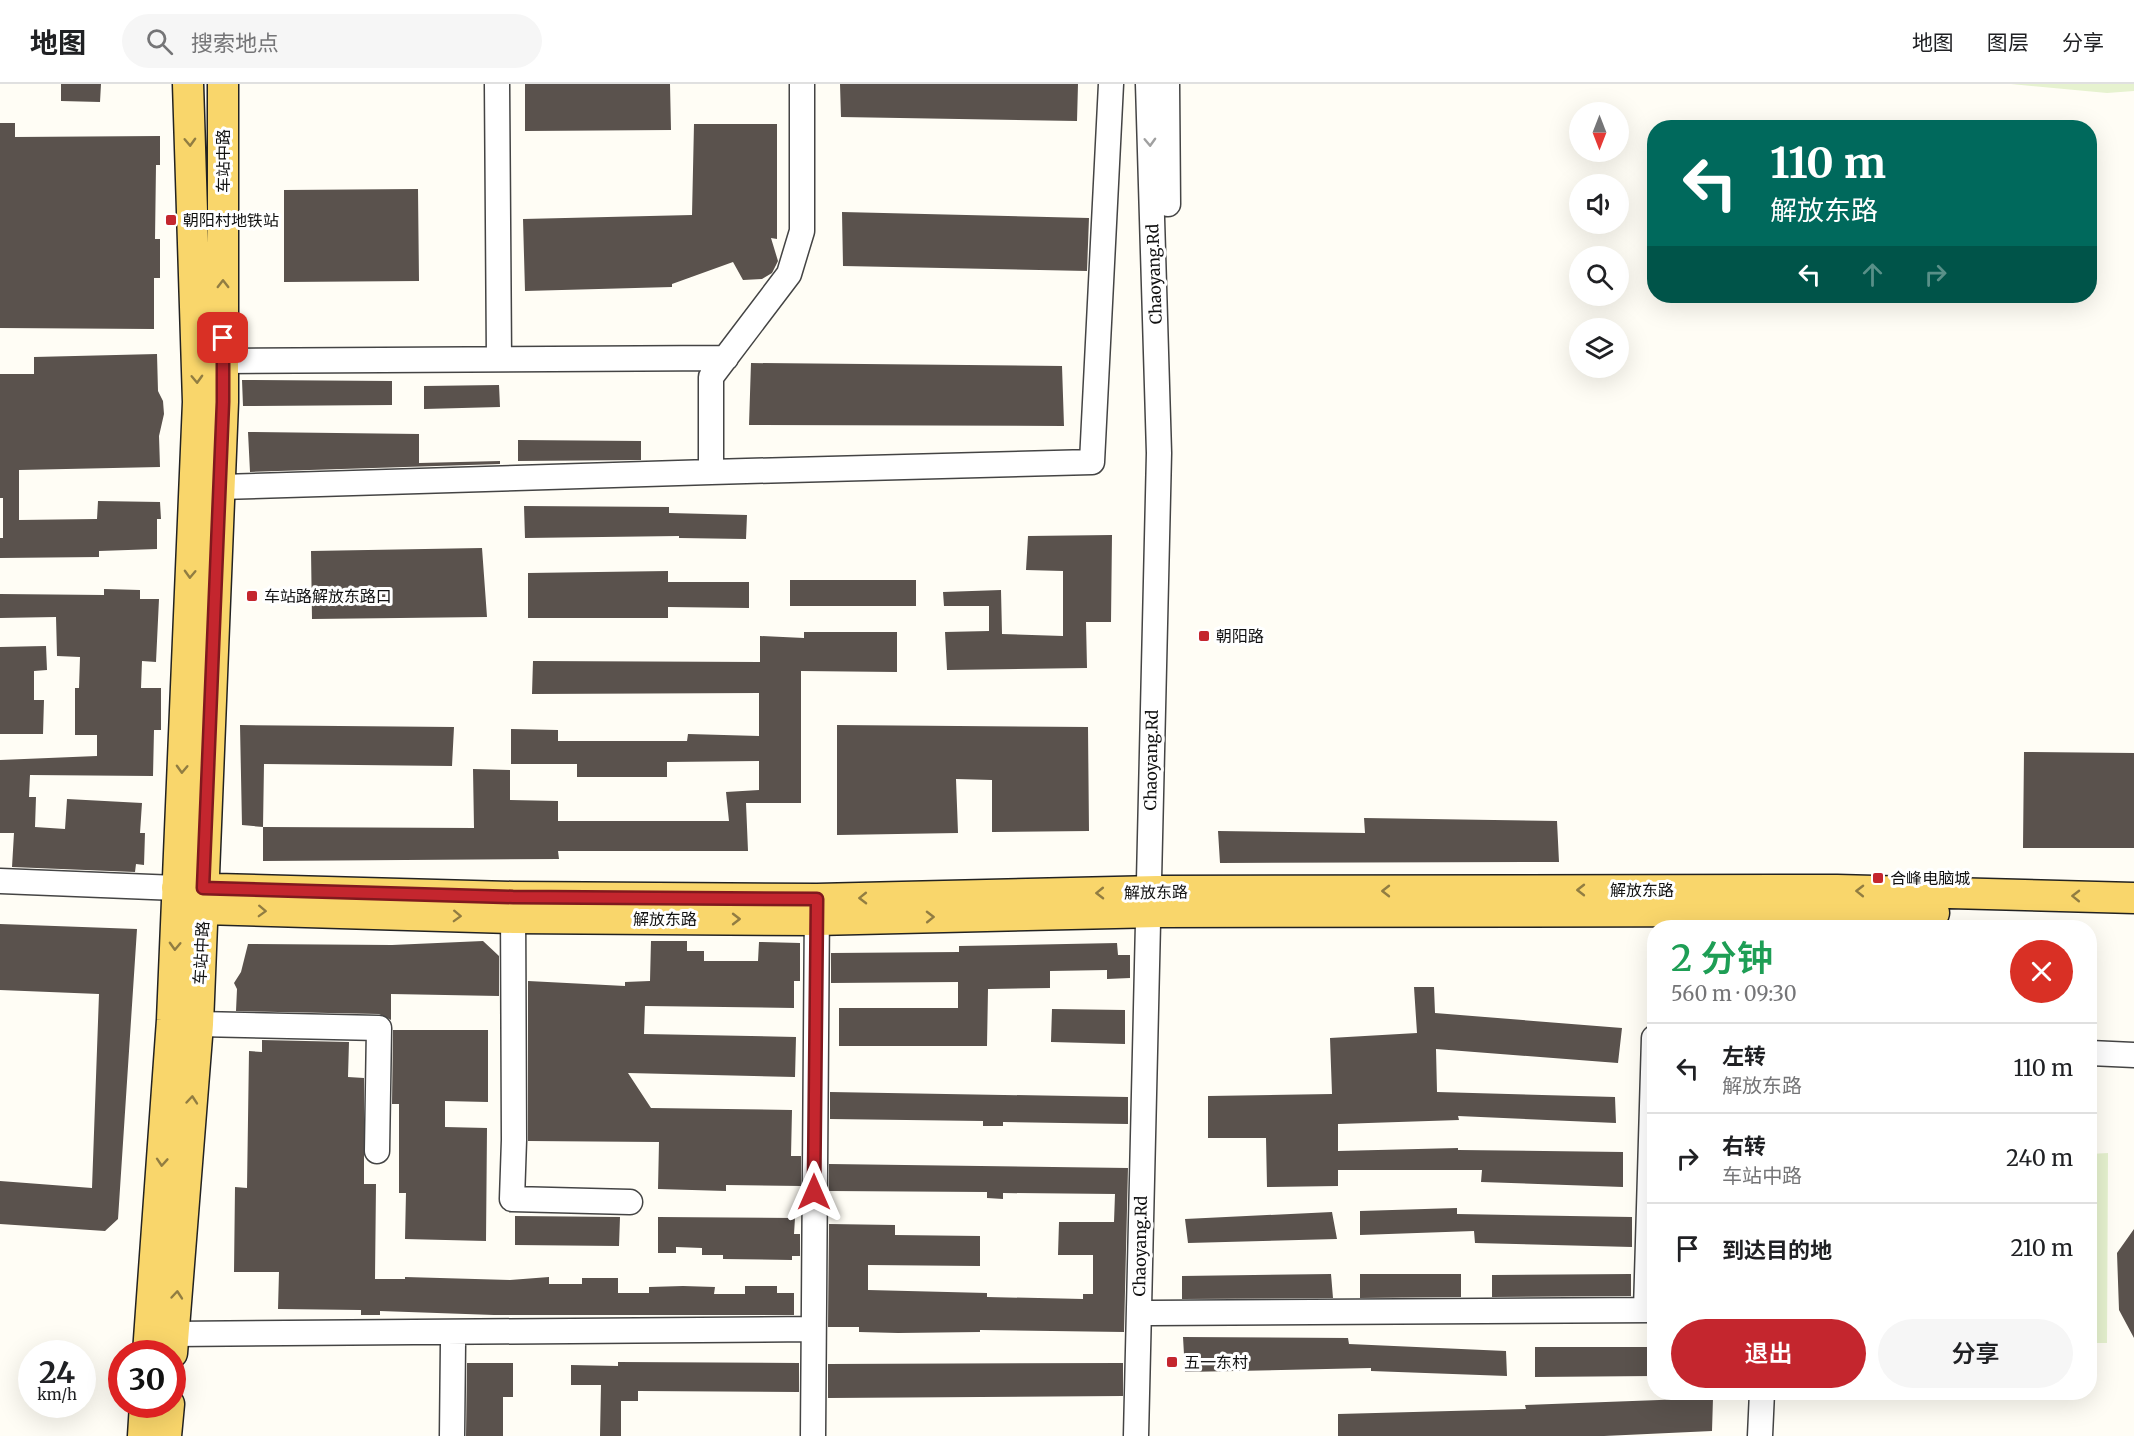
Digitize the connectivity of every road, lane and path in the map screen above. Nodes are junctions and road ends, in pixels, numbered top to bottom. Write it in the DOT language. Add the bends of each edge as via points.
graph roads {
  1 [pos="188,84"];
  2 [pos="223,84"];
  3 [pos="497,84"];
  4 [pos="802,84"];
  5 [pos="1111,84"];
  6 [pos="1148,84"];
  7 [pos="1167,84"];
  8 [pos="726,358"];
  9 [pos="499,359"];
  10 [pos="223,361"];
  11 [pos="711,472"];
  12 [pos="220,487"];
  13 [pos="0,880"];
  14 [pos="194,895"];
  15 [pos="2134,898"];
  16 [pos="1153,902"];
  17 [pos="513,907"];
  18 [pos="817,909"];
  19 [pos="2134,918"];
  20 [pos="198,1024"];
  21 [pos="2097,1053"];
  22 [pos="2134,1054"];
  23 [pos="377,1151"];
  24 [pos="630,1202"];
  25 [pos="1647,1310"];
  26 [pos="1150,1313"];
  27 [pos="813,1329"];
  28 [pos="149,1340"];
  29 [pos="173,1340"];
  30 [pos="453,1343"];
  31 [pos="186,1344"];
  32 [pos="1762,1400"];
  33 [pos="144,1418"];
  34 [pos="168,1418"];
  35 [pos="143,1436"];
  36 [pos="166,1436"];
  37 [pos="452,1436"];
  38 [pos="813,1436"];
  39 [pos="1136,1436"];
  40 [pos="1148,1436"];
  41 [pos="1760,1436"];
  1 -- 14 [label="main road, 车站中路, one-way" via="198,402"];
  10 -- 2 [label="main road, 车站中路, one-way"];
  3 -- 9 [label="street"];
  4 -- 8 [label="street" via="802,231 789,274"];
  5 -- 11 [label="street" via="1092,462"];
  6 -- 16 [label="street, Chaoyang.Rd, one-way" via="1159,453"];
  7 -- 16 [label="street, Chaoyang.Rd" via="1171,454"];
  8 -- 9 [label="street"];
  8 -- 11 [label="street" via="711,377"];
  9 -- 10 [label="street"];
  10 -- 12 [label="main road, 车站中路"];
  11 -- 12 [label="street"];
  12 -- 14 [label="main road, 车站中路"];
  13 -- 14 [label="street"];
  14 -- 17 [label="main road, 解放东路"];
  14 -- 20 [label="main road, 车站中路"];
  14 -- 28 [label="main road, 车站中路, one-way" via="172,1020"];
  15 -- 16 [label="main road, 解放东路, one-way" via="1837,890"];
  16 -- 18 [label="main road, 解放东路"];
  16 -- 19 [label="main road, 解放东路"];
  16 -- 26 [label="street, Chaoyang.Rd"];
  16 -- 39 [label="street, Chaoyang.Rd"];
  17 -- 18 [label="main road, 解放东路"];
  17 -- 24 [label="street" via="512,1199"];
  18 -- 27 [label="street"];
  20 -- 23 [label="street" via="379,1028"];
  29 -- 20 [label="main road, 车站中路, one-way"];
  21 -- 22 [label="street"];
  25 -- 26 [label="street"];
  26 -- 40 [label="street, Chaoyang.Rd"];
  27 -- 31 [label="street"];
  27 -- 38 [label="street"];
  30 -- 37 [label="street"];
  32 -- 41 [label="street"];
  33 -- 35 [label="main road"];
  34 -- 36 [label="main road"];
}
